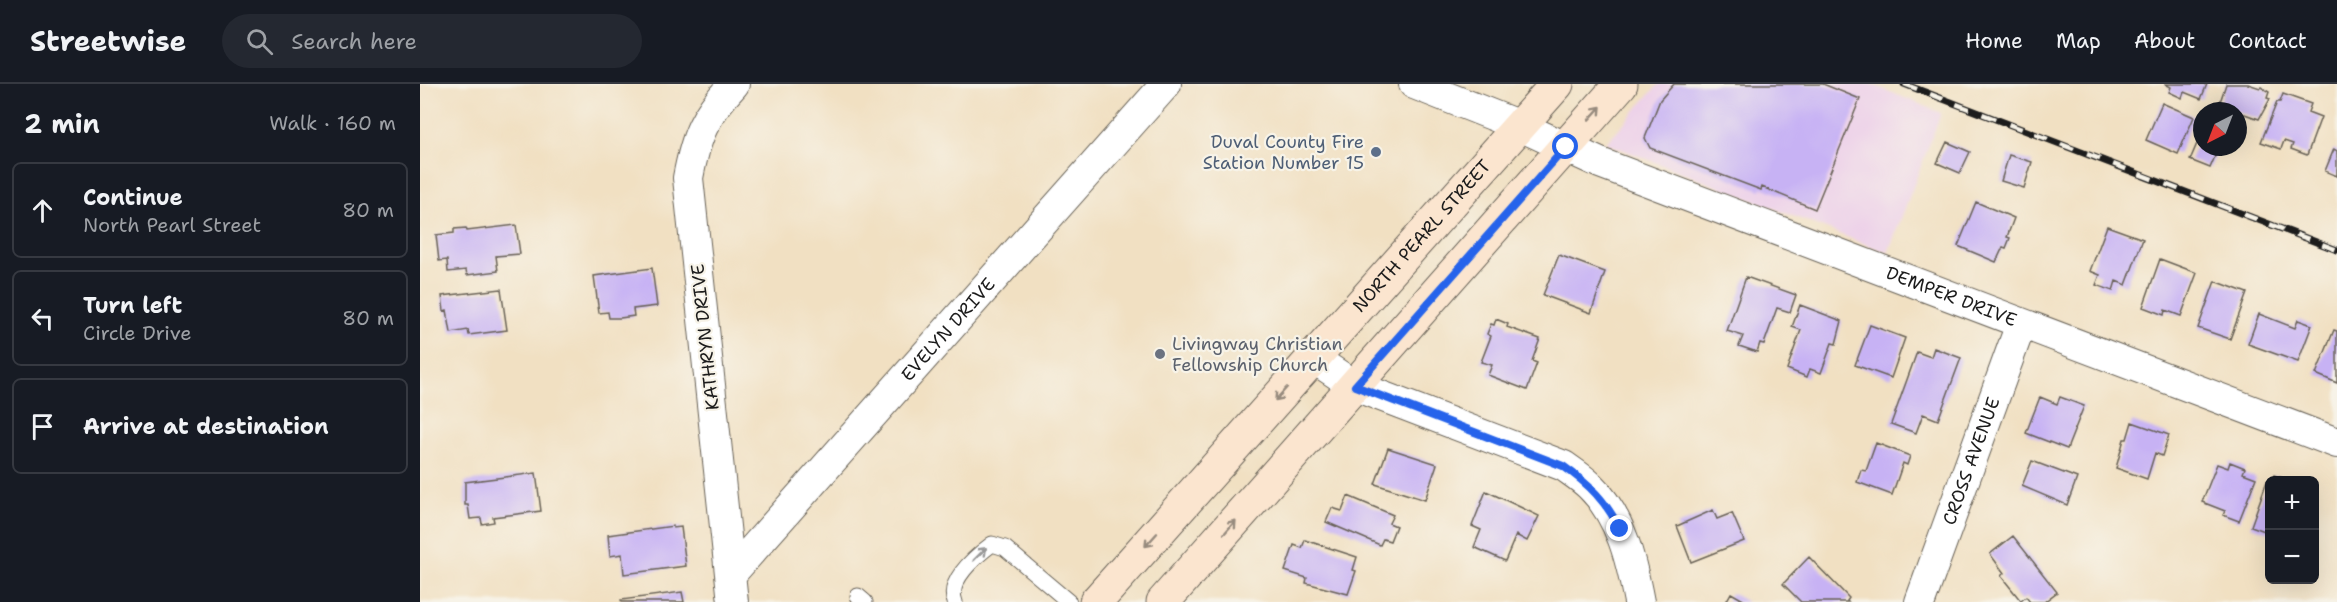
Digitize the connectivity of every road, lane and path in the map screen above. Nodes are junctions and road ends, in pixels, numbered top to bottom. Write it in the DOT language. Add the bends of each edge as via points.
graph roads {
  1 [pos="734,84"];
  2 [pos="1166,84"];
  3 [pos="1414,84"];
  4 [pos="1557,84"];
  5 [pos="1621,84"];
  6 [pos="1520,126"];
  7 [pos="1566,147"];
  8 [pos="2021,324"];
  9 [pos="1313,358"];
  10 [pos="1355,386"];
  11 [pos="2337,443"];
  12 [pos="732,588"];
  13 [pos="1923,601"];
  14 [pos="955,602"];
  15 [pos="1069,602"];
  16 [pos="1096,602"];
  17 [pos="1163,602"];
  18 [pos="1639,602"];
  1 -- 12 [label="street, KATHRYN DRIVE" via="712,107 694,146 688,178"];
  2 -- 12 [label="street, EVELYN DRIVE"];
  3 -- 6 [label="street, DEMPER DRIVE"];
  4 -- 6 [label="street, NORTH PEARL STREET"];
  7 -- 5 [label="street, one-way"];
  6 -- 7 [label="street, DEMPER DRIVE"];
  6 -- 9 [label="street, NORTH PEARL STREET"];
  7 -- 8 [label="street, DEMPER DRIVE"];
  7 -- 10 [label="street"];
  8 -- 11 [label="street, DEMPER DRIVE"];
  8 -- 13 [label="street, CROSS AVENUE"];
  9 -- 10 [label="street"];
  9 -- 16 [label="street, NORTH PEARL STREET, one-way"];
  17 -- 10 [label="street, one-way"];
  10 -- 18 [label="street" via="1563,466 1589,485 1608,506 1620,529"];
  14 -- 15 [label="lane, one-way" via="954,584 992,544 1005,548"];
}
